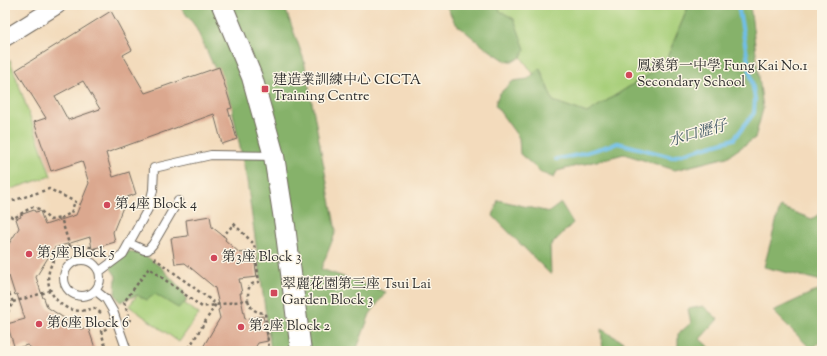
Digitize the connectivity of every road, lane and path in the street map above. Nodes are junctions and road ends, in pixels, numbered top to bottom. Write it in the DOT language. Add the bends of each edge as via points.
graph roads {
  1 [pos="222,5"];
  2 [pos="48,7"];
  3 [pos="5,38"];
  4 [pos="274,156"];
  5 [pos="178,201"];
  6 [pos="75,202"];
  7 [pos="80,204"];
  8 [pos="5,209"];
  9 [pos="5,213"];
  10 [pos="61,218"];
  11 [pos="223,236"];
  12 [pos="130,243"];
  13 [pos="70,247"];
  14 [pos="144,250"];
  15 [pos="110,264"];
  16 [pos="100,272"];
  17 [pos="5,290"];
  18 [pos="50,291"];
  19 [pos="96,291"];
  20 [pos="248,300"];
  21 [pos="12,302"];
  22 [pos="216,304"];
  23 [pos="5,314"];
  24 [pos="105,318"];
  25 [pos="107,323"];
  26 [pos="118,324"];
  27 [pos="5,334"];
  28 [pos="10,351"];
  29 [pos="105,351"];
  30 [pos="127,351"];
  31 [pos="187,351"];
  32 [pos="269,351"];
  33 [pos="301,351"];
  1 -- 4 [label="street" via="252,77"];
  2 -- 3 [label="street"];
  4 -- 12 [label="lane" via="211,155 154,168 149,206"];
  4 -- 33 [label="street"];
  5 -- 14 [label="lane" via="153,244 148,250"];
  6 -- 7 [label="path"];
  6 -- 8 [label="path" via="49,189 9,202"];
  6 -- 10 [label="path" via="71,213"];
  9 -- 10 [label="path" via="14,218 32,207 39,209 50,220"];
  10 -- 13 [label="path"];
  11 -- 20 [label="path" via="234,224 254,244 259,282 250,286"];
  12 -- 14 [label="lane"];
  12 -- 15 [label="lane" via="123,254"];
  13 -- 15 [label="path" via="86,246 97,250"];
  13 -- 18 [label="path" via="57,255 52,262 48,280"];
  14 -- 22 [label="path"];
  15 -- 16 [label="lane"];
  16 -- 19 [label="lane" via="101,282"];
  16 -- 19 [label="lane" via="91,262 79,260 68,266 65,272 65,284 73,294 85,297"];
  17 -- 21 [label="path" via="8,291"];
  18 -- 21 [label="path"];
  18 -- 24 [label="path" via="56,300 72,310 94,308"];
  19 -- 26 [label="lane" via="106,299"];
  20 -- 22 [label="path"];
  20 -- 32 [label="path" via="254,311 265,313"];
  21 -- 23 [label="path"];
  22 -- 26 [label="path" via="202,307 149,268 124,302 130,320"];
  22 -- 31 [label="path"];
  25 -- 29 [label="path" via="109,328 101,331"];
  26 -- 30 [label="lane"];
  27 -- 28 [label="path"];
}
